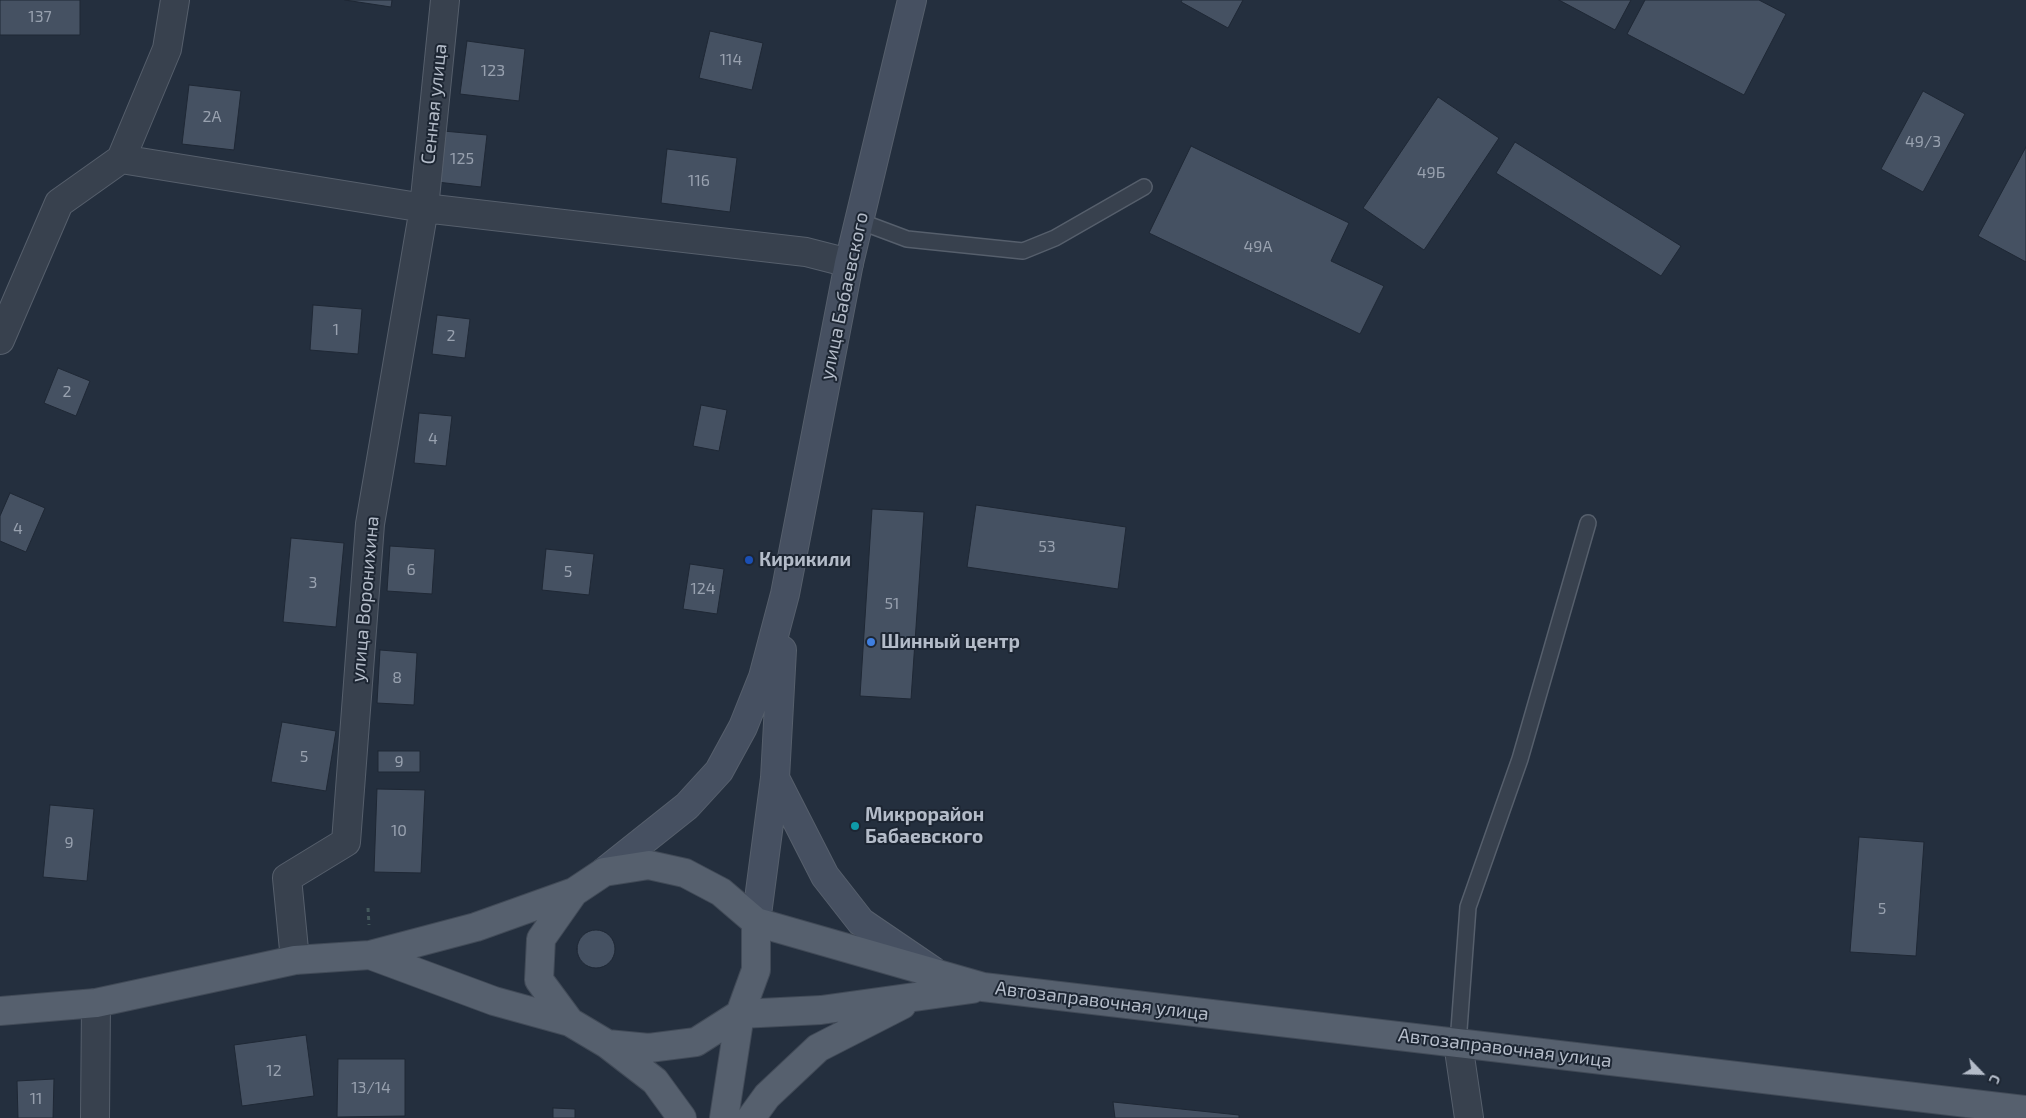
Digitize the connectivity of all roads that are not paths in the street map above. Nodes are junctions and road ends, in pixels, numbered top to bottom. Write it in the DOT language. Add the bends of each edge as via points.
graph roads {
  1 [pos="175,0"];
  2 [pos="445,0"];
  3 [pos="912,0"];
  4 [pos="121,159"];
  5 [pos="1144,187"];
  6 [pos="424,208"];
  7 [pos="859,221"];
  8 [pos="849,264"];
  9 [pos="7,311"];
  10 [pos="0,340"];
  11 [pos="1588,523"];
  12 [pos="785,594"];
  13 [pos="775,778"];
  14 [pos="604,872"];
  15 [pos="574,892"];
  16 [pos="756,922"];
  17 [pos="370,955"];
  18 [pos="295,960"];
  19 [pos="940,975"];
  20 [pos="983,987"];
  21 [pos="921,996"];
  22 [pos="96,1003"];
  23 [pos="0,1011"];
  24 [pos="740,1014"];
  25 [pos="570,1022"];
  26 [pos="1458,1043"];
  27 [pos="607,1044"];
  28 [pos="2026,1110"];
  29 [pos="95,1118"];
  30 [pos="682,1118"];
  31 [pos="724,1118"];
  32 [pos="751,1118"];
  33 [pos="1469,1118"];
  1 -- 4 [label="street" via="167,49"];
  2 -- 6 [label="street, Сенная улица"];
  3 -- 7 [label="main road, улица Бабаевского"];
  4 -- 6 [label="street"];
  4 -- 9 [label="street" via="59,203"];
  5 -- 7 [label="lane" via="1055,238 1023,251 907,239"];
  6 -- 8 [label="street" via="806,252"];
  6 -- 18 [label="street, улица Воронихина" via="370,524 346,842 287,878"];
  7 -- 8 [label="main road, улица Бабаевского"];
  8 -- 12 [label="main road, улица Бабаевского"];
  9 -- 10 [label="street"];
  11 -- 26 [label="lane" via="1520,759 1468,907"];
  12 -- 13 [label="main road"];
  12 -- 14 [label="main road" via="763,676 743,727 719,770 687,806"];
  13 -- 16 [label="main road"];
  13 -- 19 [label="main road" via="825,876 861,922"];
  14 -- 15 [label="main road"];
  14 -- 16 [label="main road" via="649,865 685,873 721,892"];
  15 -- 17 [label="main road" via="476,927"];
  15 -- 25 [label="main road" via="541,939 539,980"];
  16 -- 19 [label="main road"];
  16 -- 24 [label="main road" via="756,970"];
  17 -- 18 [label="main road"];
  17 -- 25 [label="main road" via="494,1001"];
  18 -- 22 [label="main road"];
  19 -- 20 [label="main road"];
  20 -- 21 [label="main road"];
  20 -- 26 [label="main road, Автозаправочная улица"];
  21 -- 24 [label="main road" via="821,1010"];
  21 -- 32 [label="main road" via="818,1048 767,1096"];
  22 -- 23 [label="main road"];
  22 -- 29 [label="street"];
  24 -- 27 [label="main road" via="696,1042 649,1048"];
  24 -- 31 [label="main road"];
  25 -- 27 [label="main road"];
  26 -- 28 [label="main road, Автозаправочная улица"];
  26 -- 33 [label="street"];
  27 -- 30 [label="main road" via="655,1081"];
}
